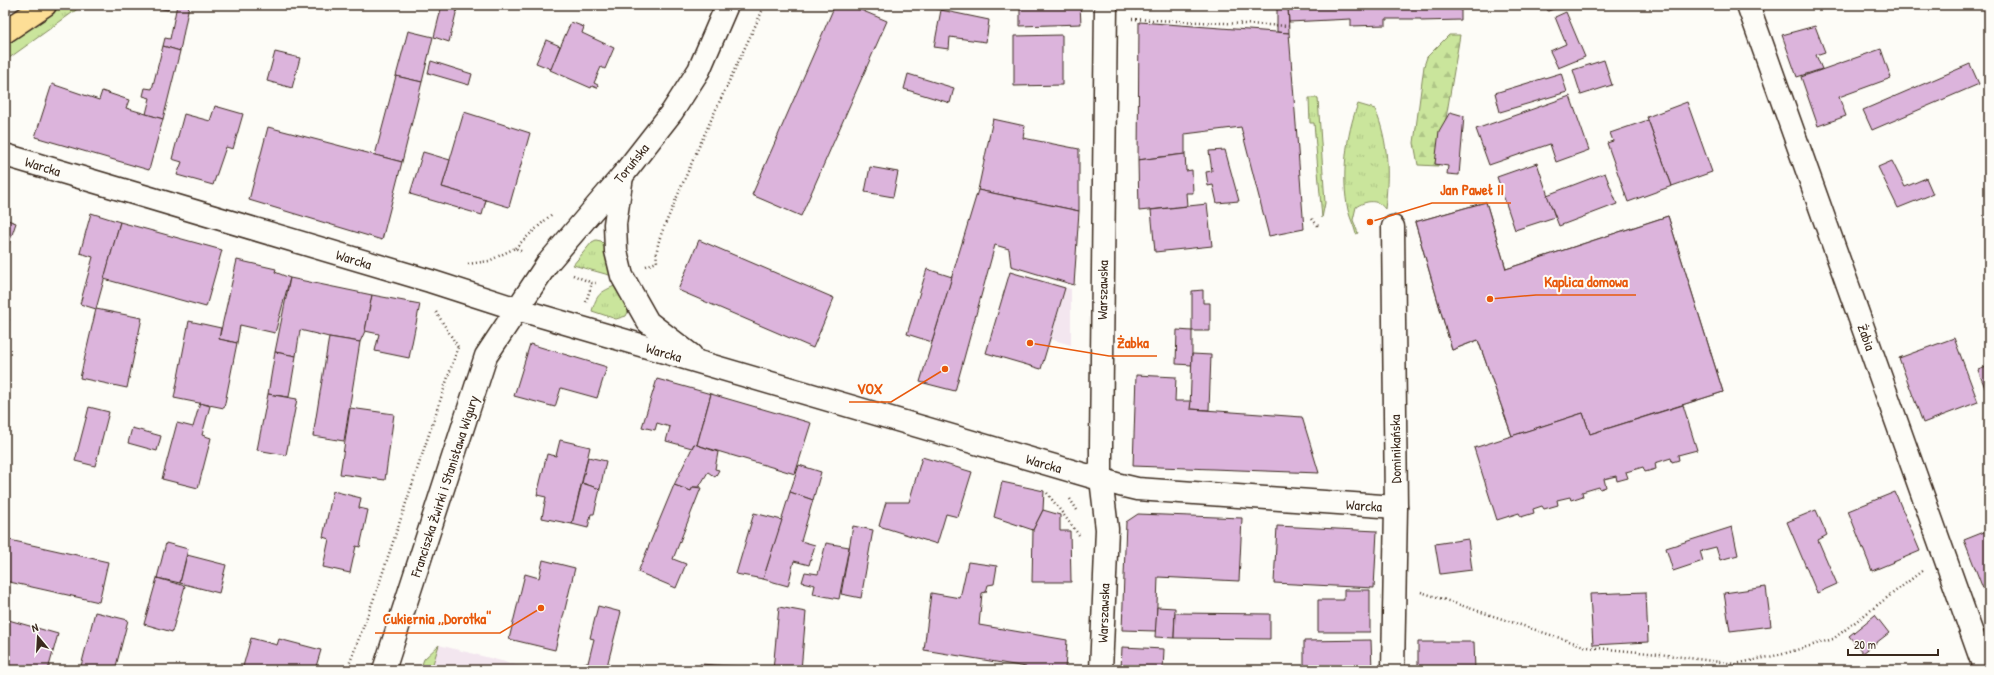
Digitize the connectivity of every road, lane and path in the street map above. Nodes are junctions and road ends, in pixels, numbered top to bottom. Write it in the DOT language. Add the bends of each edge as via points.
graph roads {
  1 [pos="44,5"];
  2 [pos="727,5"];
  3 [pos="1748,5"];
  4 [pos="1106,12"];
  5 [pos="1290,26"];
  6 [pos="5,32"];
  7 [pos="5,155"];
  8 [pos="622,176"];
  9 [pos="1312,219"];
  10 [pos="1319,227"];
  11 [pos="1393,227"];
  12 [pos="430,281"];
  13 [pos="517,310"];
  14 [pos="458,347"];
  15 [pos="702,363"];
  16 [pos="1101,479"];
  17 [pos="1043,488"];
  18 [pos="1067,495"];
  19 [pos="1396,507"];
  20 [pos="1078,516"];
  21 [pos="1079,529"];
  22 [pos="1079,536"];
  23 [pos="1080,542"];
  24 [pos="1945,554"];
  25 [pos="1414,590"];
  26 [pos="384,670"];
  27 [pos="1101,670"];
  28 [pos="1393,670"];
  29 [pos="1985,670"];
  1 -- 6 [label="main road"];
  2 -- 8 [label="street, Toruńska" via="699,70 672,112"];
  3 -- 24 [label="street, Żabia"];
  4 -- 5 [label="path"];
  4 -- 16 [label="street, Warszawska"];
  7 -- 12 [label="street, Warcka"];
  8 -- 13 [label="street, Toruńska" via="547,264"];
  8 -- 15 [label="street, Warcka" via="615,224 616,251 622,276 648,322"];
  9 -- 10 [label="path"];
  11 -- 19 [label="street, Dominikańska"];
  12 -- 13 [label="street, Warcka"];
  12 -- 14 [label="path" via="424,306 438,313"];
  13 -- 15 [label="street, Warcka"];
  13 -- 26 [label="street, Franciszka Żwirki i Stanisława Wigury" via="486,356"];
  15 -- 16 [label="street, Warcka"];
  16 -- 19 [label="street, Warcka" via="1137,489"];
  16 -- 27 [label="street, Warszawska" via="1107,529"];
  17 -- 22 [label="path"];
  18 -- 20 [label="path"];
  19 -- 28 [label="street, Dominikańska"];
  21 -- 22 [label="path"];
  22 -- 23 [label="path"];
  24 -- 25 [label="path" via="1833,639 1783,654 1735,664 1586,647"];
  24 -- 29 [label="street, Żabia"];
}
